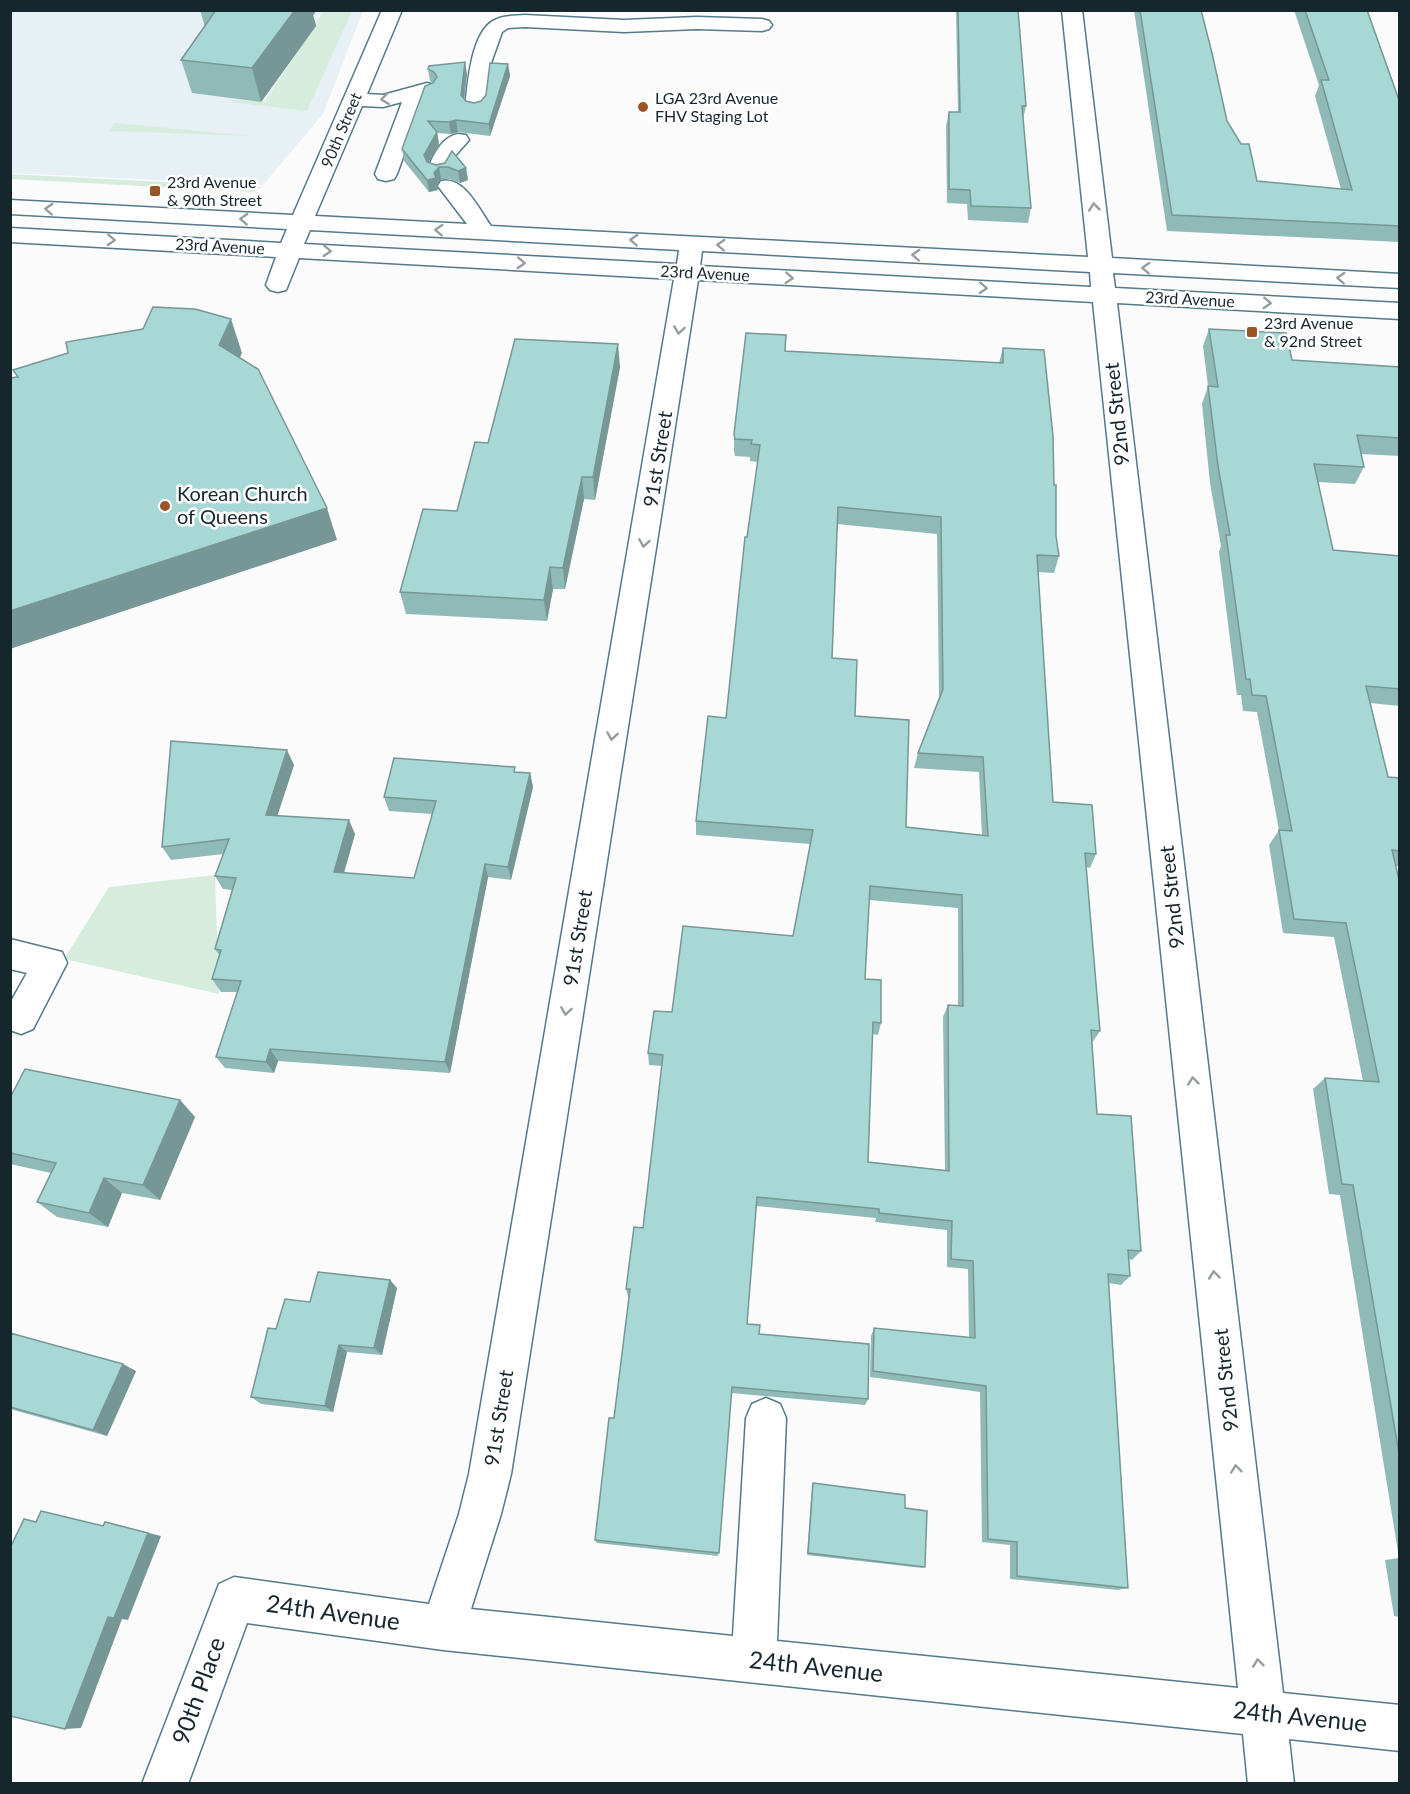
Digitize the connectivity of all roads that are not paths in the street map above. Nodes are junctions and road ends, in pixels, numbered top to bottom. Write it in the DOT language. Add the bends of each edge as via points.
graph roads {
  1 [pos="392,10"];
  2 [pos="1072,10"];
  3 [pos="762,25"];
  4 [pos="481,63"];
  5 [pos="456,83"];
  6 [pos="354,99"];
  7 [pos="474,107"];
  8 [pos="458,140"];
  9 [pos="386,174"];
  10 [pos="10,207"];
  11 [pos="302,222"];
  12 [pos="484,233"];
  13 [pos="10,235"];
  14 [pos="290,249"];
  15 [pos="690,258"];
  16 [pos="1102,280"];
  17 [pos="1400,281"];
  18 [pos="278,285"];
  19 [pos="1400,311"];
  20 [pos="10,954"];
  21 [pos="21,1018"];
  22 [pos="766,1418"];
  23 [pos="234,1599"];
  24 [pos="443,1628"];
  25 [pos="754,1661"];
  26 [pos="1263,1713"];
  27 [pos="1400,1728"];
  28 [pos="165,1784"];
  29 [pos="1271,1784"];
  1 -- 6 [label="street, 90th Street"];
  16 -- 2 [label="street, 92nd Street, one-way"];
  3 -- 4 [label="street" via="508,22 493,29"];
  4 -- 5 [label="street"];
  4 -- 7 [label="street"];
  9 -- 6 [label="street, one-way" via="421,91 383,101"];
  6 -- 11 [label="street, 90th Street"];
  8 -- 12 [label="street" via="444,155 444,177"];
  11 -- 10 [label="street, 23rd Avenue, one-way"];
  12 -- 11 [label="street, 23rd Avenue, one-way"];
  11 -- 14 [label="street, 90th Street"];
  15 -- 12 [label="street, 23rd Avenue, one-way"];
  13 -- 14 [label="street, 23rd Avenue, one-way"];
  14 -- 15 [label="street, 23rd Avenue, one-way"];
  14 -- 18 [label="street, 90th Street"];
  15 -- 16 [label="street, 23rd Avenue"];
  15 -- 24 [label="street, 91st Street, one-way" via="490,1474"];
  17 -- 16 [label="street, 23rd Avenue, one-way"];
  16 -- 19 [label="street, 23rd Avenue, one-way"];
  26 -- 16 [label="street, 92nd Street, one-way"];
  20 -- 21 [label="street" via="50,963"];
  22 -- 25 [label="street"];
  23 -- 24 [label="street, 24th Avenue"];
  23 -- 28 [label="street, 90th Place"];
  24 -- 25 [label="street, 24th Avenue"];
  25 -- 26 [label="street, 24th Avenue"];
  26 -- 27 [label="street, 24th Avenue"];
  26 -- 29 [label="street, 92nd Street"];
}
